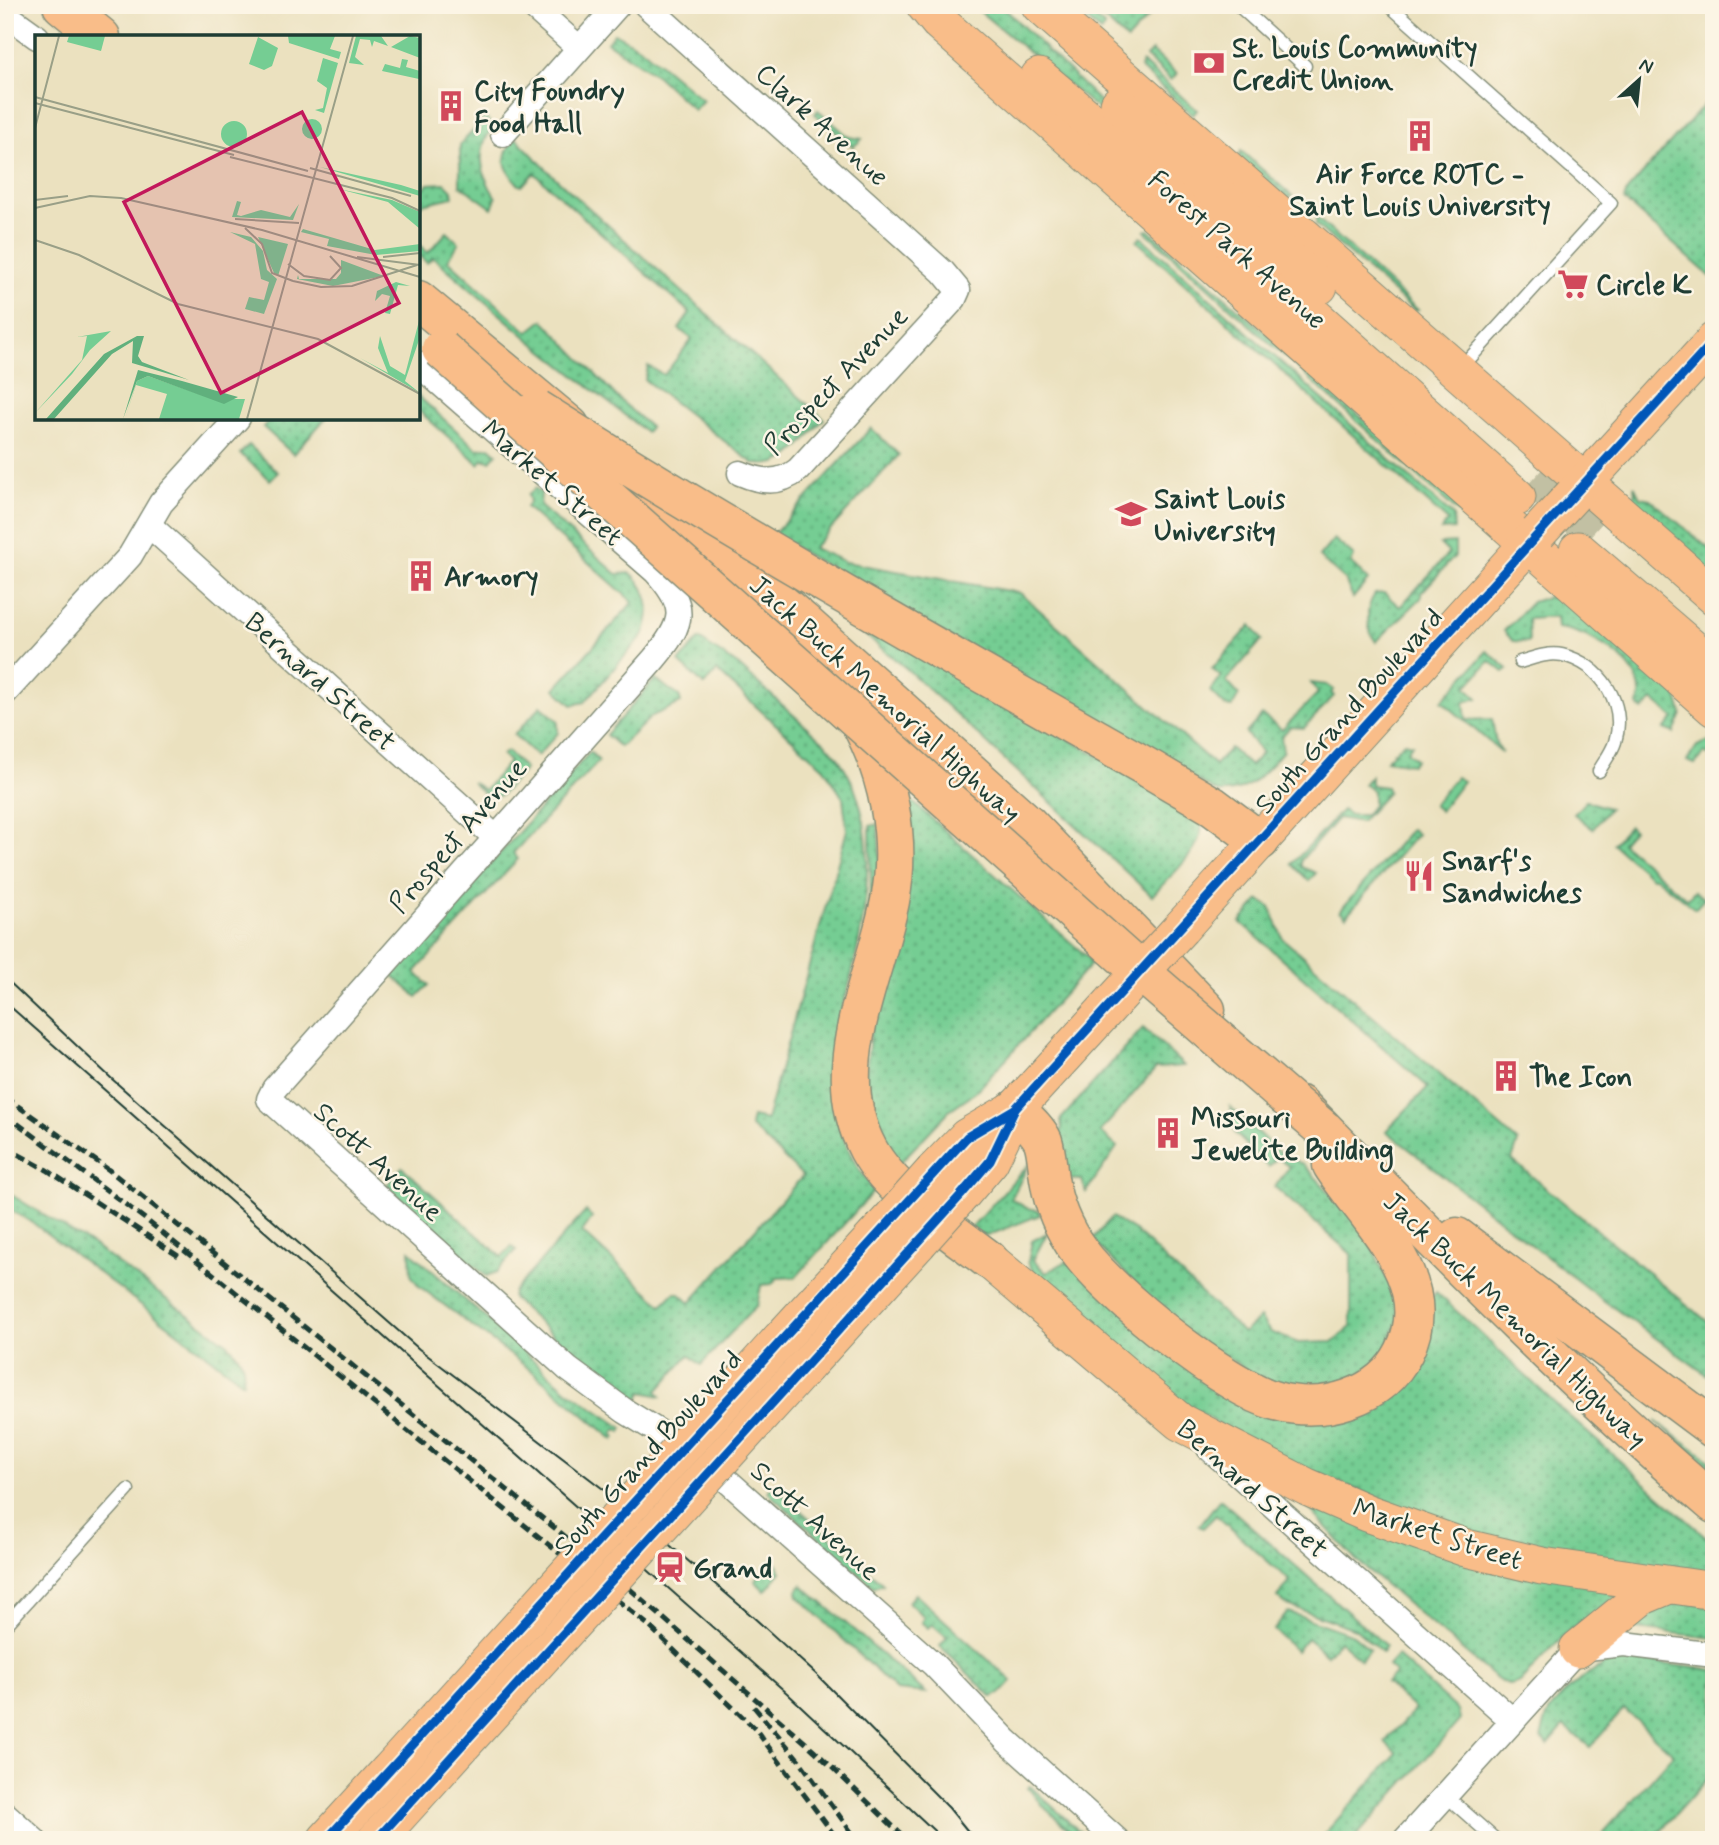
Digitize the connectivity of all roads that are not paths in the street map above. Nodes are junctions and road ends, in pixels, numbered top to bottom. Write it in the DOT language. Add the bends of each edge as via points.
graph roads {
  1 [pos="51,5"];
  2 [pos="62,5"];
  3 [pos="531,5"];
  4 [pos="618,5"];
  5 [pos="646,5"];
  6 [pos="926,5"];
  7 [pos="955,5"];
  8 [pos="1018,5"];
  9 [pos="1040,5"];
  10 [pos="1238,5"];
  11 [pos="1390,5"];
  12 [pos="5,14"];
  13 [pos="86,35"];
  14 [pos="99,35"];
  15 [pos="35,36"];
  16 [pos="579,48"];
  17 [pos="1305,65"];
  18 [pos="503,134"];
  19 [pos="958,290"];
  20 [pos="420,301"];
  21 [pos="1714,341"];
  22 [pos="426,347"];
  23 [pos="1458,371"];
  24 [pos="236,420"];
  25 [pos="740,473"];
  26 [pos="1579,489"];
  27 [pos="149,525"];
  28 [pos="1533,539"];
  29 [pos="1714,596"];
  30 [pos="680,607"];
  31 [pos="802,621"];
  32 [pos="1714,635"];
  33 [pos="1520,662"];
  34 [pos="1714,667"];
  35 [pos="5,693"];
  36 [pos="1714,708"];
  37 [pos="1599,771"];
  38 [pos="494,836"];
  39 [pos="1260,841"];
  40 [pos="1289,1094"];
  41 [pos="269,1099"];
  42 [pos="1015,1109"];
  43 [pos="905,1231"];
  44 [pos="989,1260"];
  45 [pos="1564,1319"];
  46 [pos="1714,1399"];
  47 [pos="1180,1422"];
  48 [pos="1714,1429"];
  49 [pos="128,1490"];
  50 [pos="1714,1504"];
  51 [pos="1669,1585"];
  52 [pos="1714,1591"];
  53 [pos="5,1626"];
  54 [pos="1578,1649"];
  55 [pos="1714,1655"];
  56 [pos="1513,1721"];
  57 [pos="1445,1795"];
  58 [pos="5,1814"];
  59 [pos="34,1840"];
  60 [pos="326,1840"];
  61 [pos="376,1840"];
  62 [pos="1118,1840"];
  63 [pos="1405,1840"];
  64 [pos="1496,1840"];
  1 -- 13 [label="highway"];
  2 -- 14 [label="highway"];
  3 -- 16 [label="street"];
  4 -- 16 [label="street"];
  5 -- 19 [label="street, Clark Avenue"];
  6 -- 28 [label="main road" via="939,22"];
  7 -- 8 [label="main road, Forest Park Avenue" via="1525,487"];
  9 -- 23 [label="main road"];
  10 -- 17 [label="lane"];
  11 -- 23 [label="lane" via="1611,203"];
  12 -- 15 [label="street"];
  16 -- 18 [label="street"];
  19 -- 25 [label="street, Prospect Avenue" via="797,470 786,479 773,481"];
  20 -- 31 [label="highway, Jack Buck Memorial Highway"];
  21 -- 26 [label="main road, South Grand Boulevard"];
  22 -- 30 [label="street, Market Street" via="655,571"];
  22 -- 39 [label="highway, bridge" via="825,585 1213,806"];
  22 -- 45 [label="highway, Jack Buck Memorial Highway, bridge" via="1234,1053 1385,1180"];
  23 -- 26 [label="main road"];
  24 -- 27 [label="street" via="161,503"];
  26 -- 28 [label="main road, South Grand Boulevard, bridge"];
  26 -- 29 [label="main road"];
  27 -- 35 [label="street" via="130,556"];
  27 -- 38 [label="street, Bernard Street"];
  28 -- 36 [label="main road"];
  28 -- 39 [label="main road, South Grand Boulevard"];
  30 -- 38 [label="street, Prospect Avenue" via="679,621 667,643"];
  31 -- 40 [label="highway, Jack Buck Memorial Highway" via="1027,823"];
  31 -- 44 [label="highway" via="868,737 892,827 890,900 852,1043 850,1068 858,1122 868,1150 882,1168 927,1212"];
  32 -- 34 [label="main road" via="1586,541"];
  33 -- 37 [label="lane" via="1561,654 1591,667 1601,678 1612,694 1618,726"];
  38 -- 41 [label="street, Prospect Avenue"];
  39 -- 42 [label="main road, South Grand Boulevard, bridge"];
  40 -- 42 [label="highway" via="1344,1185 1385,1236 1409,1283 1413,1326 1392,1371 1375,1386 1329,1406 1274,1400 1185,1347 1121,1295 1079,1251 1058,1214 1043,1141"];
  40 -- 50 [label="highway, Jack Buck Memorial Highway" via="1498,1307"];
  41 -- 62 [label="street, Scott Avenue" via="568,1369 703,1459 933,1664 1007,1741"];
  42 -- 43 [label="main road, South Grand Boulevard, bridge" via="990,1161 961,1195"];
  42 -- 43 [label="main road, South Grand Boulevard, bridge" via="967,1137 934,1171"];
  43 -- 60 [label="main road, South Grand Boulevard, bridge" via="779,1341"];
  43 -- 61 [label="main road, South Grand Boulevard, bridge" via="806,1366"];
  44 -- 47 [label="main road, Bernard Street"];
  45 -- 46 [label="highway" via="1626,1348"];
  45 -- 48 [label="highway, Jack Buck Memorial Highway"];
  47 -- 51 [label="main road, Market Street" via="1307,1487 1420,1533 1542,1566"];
  47 -- 56 [label="street, Bernard Street"];
  49 -- 53 [label="lane"];
  51 -- 52 [label="main road, Market Street"];
  51 -- 54 [label="main road" via="1643,1597"];
  54 -- 55 [label="street" via="1624,1644"];
  54 -- 56 [label="street"];
  56 -- 57 [label="street"];
  57 -- 63 [label="street"];
  57 -- 64 [label="lane"];
  58 -- 59 [label="street"];
}
